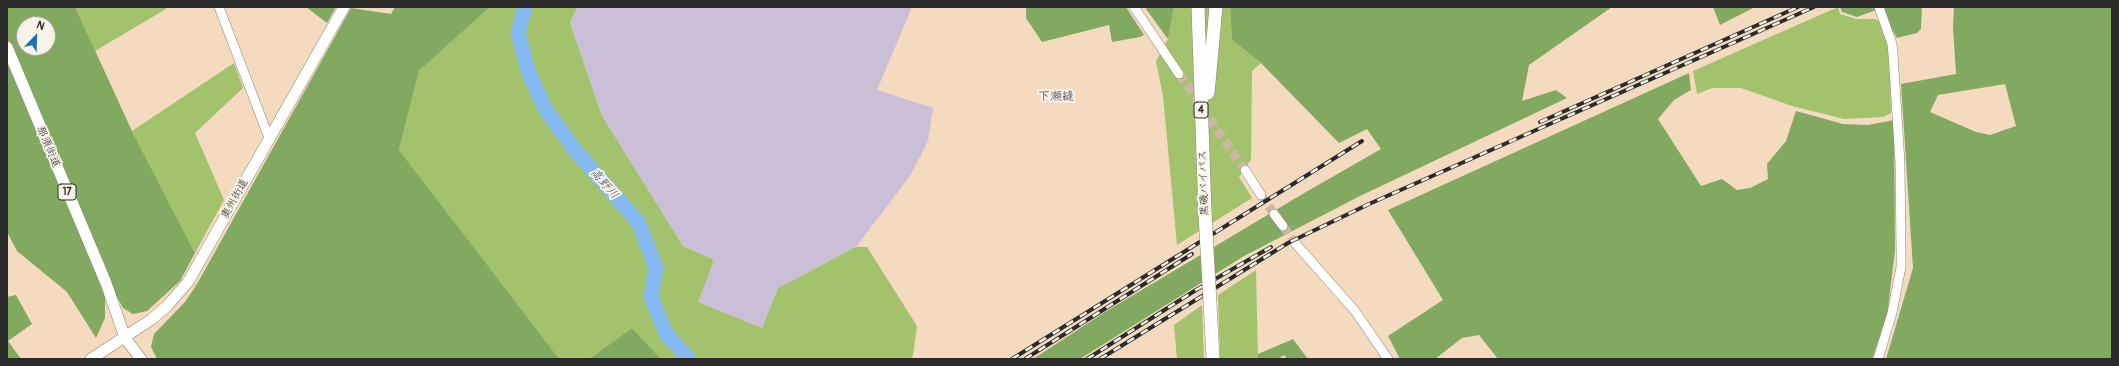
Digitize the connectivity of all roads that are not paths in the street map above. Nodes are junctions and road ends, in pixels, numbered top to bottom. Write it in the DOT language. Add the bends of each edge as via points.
graph roads {
  1 [pos="219,7"];
  2 [pos="344,7"];
  3 [pos="1134,7"];
  4 [pos="1194,7"];
  5 [pos="1198,7"];
  6 [pos="1216,7"];
  7 [pos="1879,7"];
  8 [pos="1199,32"];
  9 [pos="7,47"];
  10 [pos="1179,74"];
  11 [pos="269,138"];
  12 [pos="1202,141"];
  13 [pos="1244,170"];
  14 [pos="1261,194"];
  15 [pos="1274,214"];
  16 [pos="1283,226"];
  17 [pos="1295,243"];
  18 [pos="125,338"];
  19 [pos="91,359"];
  20 [pos="141,359"];
  21 [pos="1213,359"];
  22 [pos="1388,359"];
  23 [pos="1878,359"];
  1 -- 11 [label="street"];
  2 -- 11 [label="main road, 奥州街道"];
  3 -- 10 [label="street"];
  4 -- 8 [label="highway, 4"];
  5 -- 8 [label="highway, 黒磯バイパス / 4"];
  6 -- 12 [label="highway, 4"];
  7 -- 23 [label="street" via="1893,54 1900,163 1901,267 1892,312"];
  8 -- 12 [label="highway, 黒磯バイパス / 4"];
  9 -- 18 [label="main road, 那須街道 / 17" via="106,283"];
  11 -- 18 [label="main road, 奥州街道" via="188,282 167,306"];
  12 -- 21 [label="highway, 黒磯バイパス / 4, bridge"];
  13 -- 14 [label="street"];
  15 -- 16 [label="street"];
  17 -- 22 [label="street" via="1365,324"];
  18 -- 19 [label="main road, 奥州街道"];
  18 -- 20 [label="main road, 那須街道"];
}
